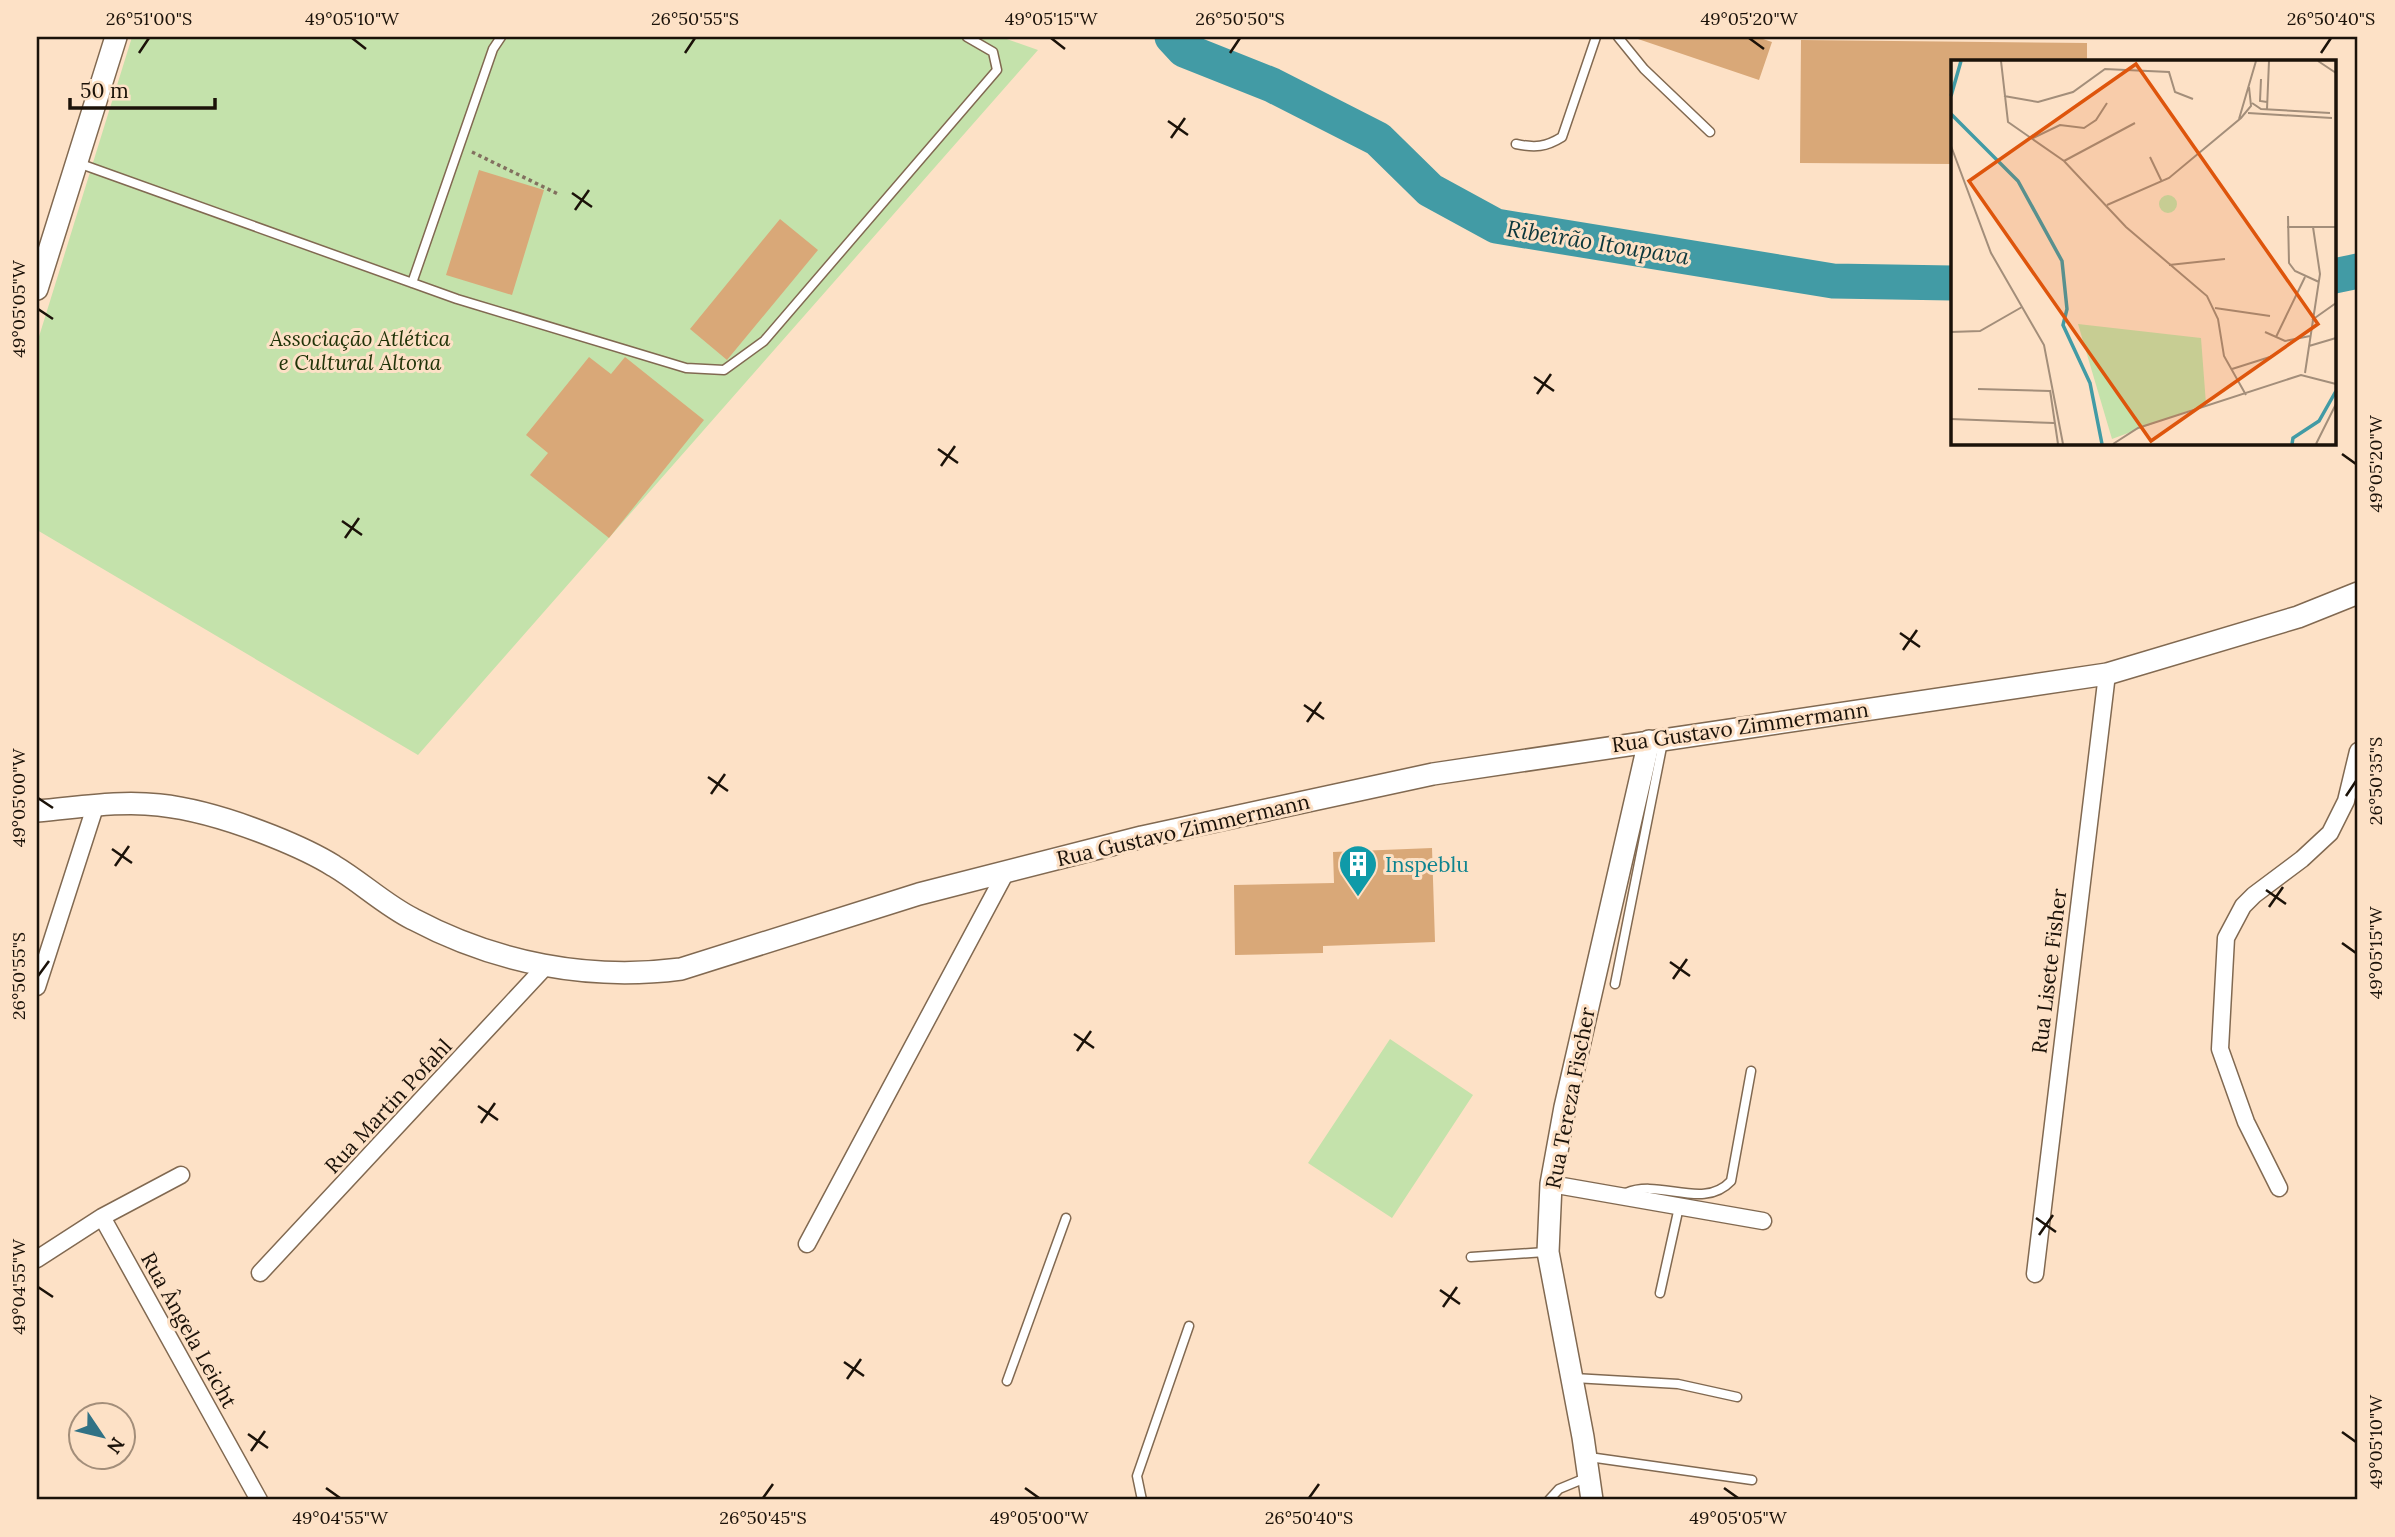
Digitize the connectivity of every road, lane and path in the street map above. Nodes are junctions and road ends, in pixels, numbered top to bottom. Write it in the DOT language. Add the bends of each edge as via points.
graph roads {
  1 [pos="116,37"];
  2 [pos="501,37"];
  3 [pos="967,37"];
  4 [pos="1596,37"];
  5 [pos="1618,37"];
  6 [pos="1710,132"];
  7 [pos="1516,144"];
  8 [pos="461,147"];
  9 [pos="78,163"];
  10 [pos="558,194"];
  11 [pos="412,283"];
  12 [pos="37,289"];
  13 [pos="2358,593"];
  14 [pos="2107,674"];
  15 [pos="1656,740"];
  16 [pos="2358,751"];
  17 [pos="95,807"];
  18 [pos="37,811"];
  19 [pos="1006,872"];
  20 [pos="545,967"];
  21 [pos="1615,984"];
  22 [pos="37,987"];
  23 [pos="1751,1071"];
  24 [pos="181,1175"];
  25 [pos="1551,1184"];
  26 [pos="2279,1188"];
  27 [pos="1621,1197"];
  28 [pos="1679,1207"];
  29 [pos="102,1217"];
  30 [pos="1066,1217"];
  31 [pos="1763,1221"];
  32 [pos="807,1244"];
  33 [pos="1548,1252"];
  34 [pos="1471,1257"];
  35 [pos="37,1259"];
  36 [pos="260,1273"];
  37 [pos="2035,1275"];
  38 [pos="1660,1293"];
  39 [pos="1189,1326"];
  40 [pos="1572,1378"];
  41 [pos="1007,1381"];
  42 [pos="1737,1396"];
  43 [pos="1587,1467"];
  44 [pos="1752,1480"];
  45 [pos="259,1500"];
  46 [pos="1142,1500"];
  47 [pos="1549,1500"];
  48 [pos="1591,1500"];
  1 -- 9 [label="street"];
  2 -- 8 [label="lane"];
  3 -- 11 [label="lane" via="993,52 997,71 764,341 724,369 686,368"];
  4 -- 7 [label="lane" via="1562,136 1549,145 1532,148"];
  5 -- 6 [label="lane" via="1644,69"];
  8 -- 10 [label="path"];
  8 -- 11 [label="lane"];
  9 -- 11 [label="lane"];
  9 -- 12 [label="street"];
  13 -- 14 [label="street, Rua Gustavo Zimmermann" via="2298,617"];
  14 -- 15 [label="street, Rua Gustavo Zimmermann"];
  14 -- 37 [label="street, Rua Lisete Fisher"];
  15 -- 19 [label="street, Rua Gustavo Zimmermann" via="1433,774 1142,837"];
  15 -- 21 [label="lane"];
  15 -- 25 [label="street, Rua Tereza Fischer" via="1565,1107"];
  16 -- 26 [label="street" via="2346,800 2330,834 2254,895 2226,938 2220,1049 2246,1122"];
  17 -- 18 [label="street, Rua Gustavo Zimmermann"];
  17 -- 20 [label="street, Rua Gustavo Zimmermann" via="159,805 270,835 334,866 412,919 465,943"];
  17 -- 22 [label="street"];
  19 -- 20 [label="street, Rua Gustavo Zimmermann" via="919,894 681,969 619,973"];
  19 -- 32 [label="street"];
  20 -- 36 [label="street, Rua Martin Pofahl"];
  23 -- 27 [label="lane" via="1731,1181 1723,1190 1710,1196 1639,1189"];
  24 -- 29 [label="street"];
  25 -- 27 [label="street"];
  25 -- 33 [label="street, Rua Tereza Fischer"];
  27 -- 28 [label="street"];
  28 -- 31 [label="street"];
  28 -- 38 [label="lane"];
  29 -- 35 [label="street"];
  29 -- 45 [label="street, Rua Ângela Leicht"];
  30 -- 41 [label="lane"];
  33 -- 34 [label="lane"];
  33 -- 40 [label="street, Rua Tereza Fischer"];
  39 -- 46 [label="lane" via="1137,1476"];
  40 -- 42 [label="lane" via="1678,1384"];
  40 -- 43 [label="street, Rua Tereza Fischer"];
  43 -- 44 [label="lane"];
  43 -- 47 [label="lane"];
  43 -- 48 [label="street, Rua Tereza Fischer"];
}
